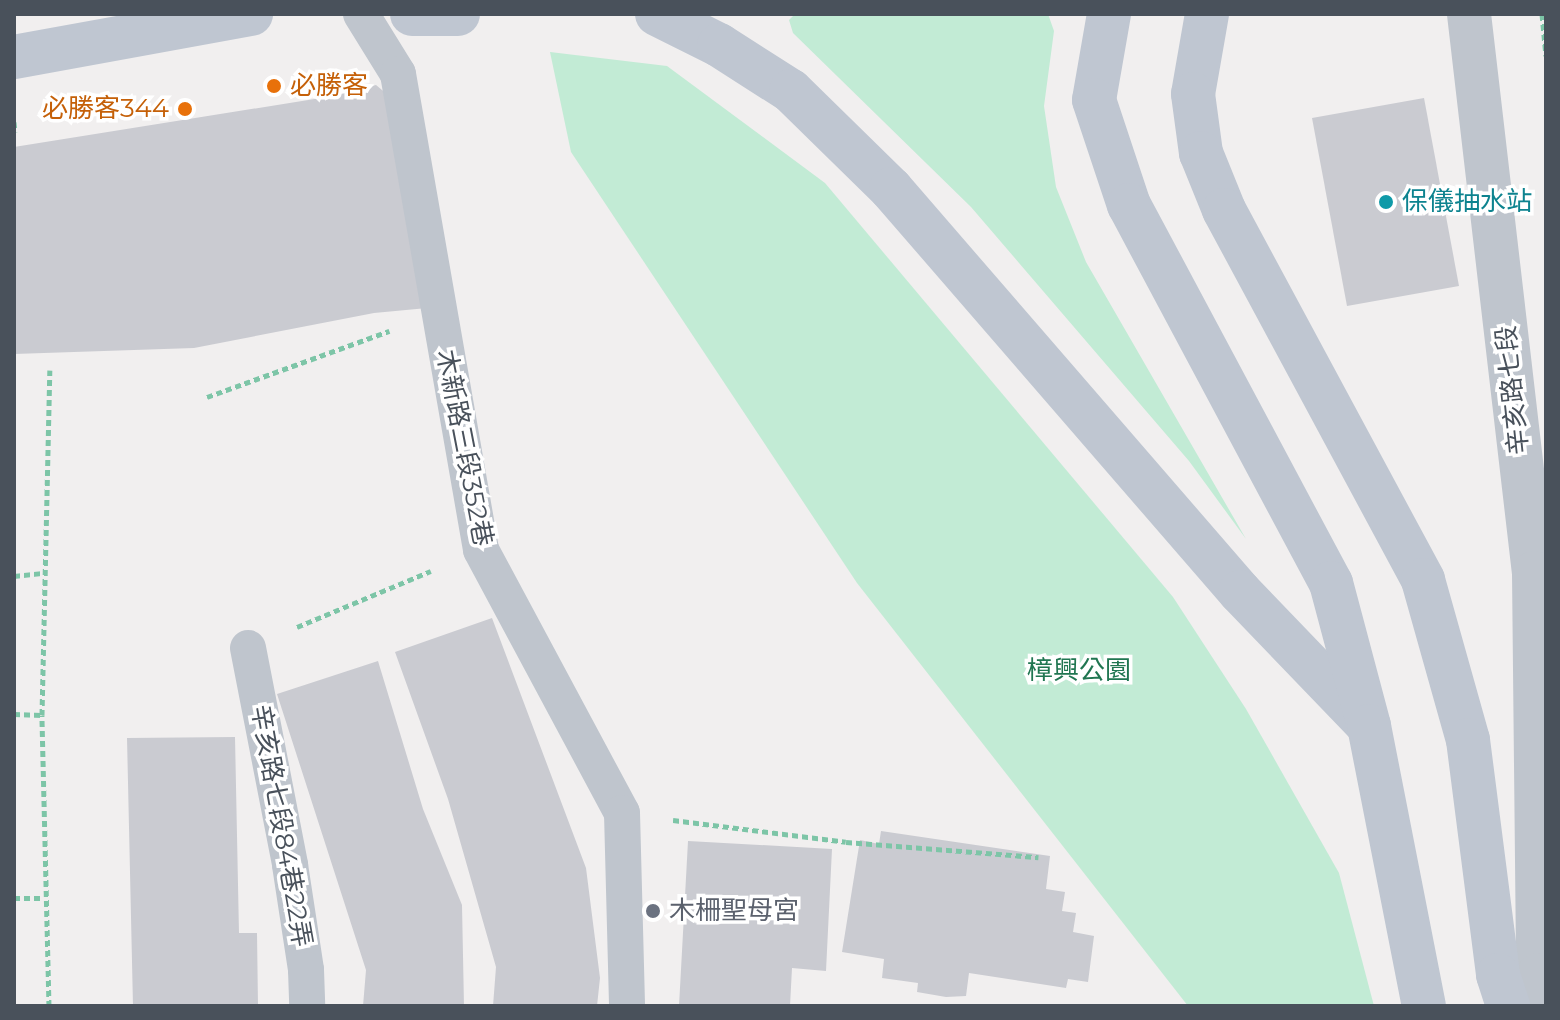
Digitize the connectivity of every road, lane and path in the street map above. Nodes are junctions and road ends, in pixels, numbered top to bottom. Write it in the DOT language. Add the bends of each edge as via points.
graph roads {
  1 [pos="251,14"];
  2 [pos="361,14"];
  3 [pos="412,14"];
  4 [pos="458,14"];
  5 [pos="657,14"];
  6 [pos="1109,14"];
  7 [pos="1207,14"];
  8 [pos="1469,14"];
  9 [pos="1542,14"];
  10 [pos="1546,56"];
  11 [pos="14,57"];
  12 [pos="14,122"];
  13 [pos="15,132"];
  14 [pos="439,314"];
  15 [pos="50,370"];
  16 [pos="207,397"];
  17 [pos="481,550"];
  18 [pos="44,573"];
  19 [pos="14,576"];
  20 [pos="248,648"];
  21 [pos="14,714"];
  22 [pos="42,715"];
  23 [pos="1369,726"];
  24 [pos="622,813"];
  25 [pos="1038,857"];
  26 [pos="14,898"];
  27 [pos="43,898"];
  28 [pos="49,1006"];
  29 [pos="307,1006"];
  30 [pos="627,1006"];
  31 [pos="1424,1006"];
  32 [pos="1508,1006"];
  33 [pos="1529,1006"];
  1 -- 11 [label="main road"];
  2 -- 14 [label="lane, 木新路三段352巷" via="398,74"];
  3 -- 4 [label="main road"];
  5 -- 23 [label="main road" via="719,45 791,91 891,189 1240,592"];
  6 -- 23 [label="main road" via="1094,100 1129,205 1331,583"];
  7 -- 32 [label="main road" via="1193,94 1201,153 1224,210 1423,580 1468,740 1498,975"];
  8 -- 33 [label="street, 辛亥路七段" via="1534,573 1538,975"];
  9 -- 10 [label="path"];
  12 -- 13 [label="path"];
  14 -- 16 [label="path"];
  14 -- 17 [label="lane, 木新路三段352巷"];
  15 -- 18 [label="path"];
  17 -- 20 [label="path"];
  17 -- 24 [label="lane, 木新路三段352巷"];
  18 -- 19 [label="path"];
  18 -- 22 [label="path"];
  20 -- 29 [label="lane, 辛亥路七段84巷22弄" via="290,865"];
  21 -- 22 [label="path"];
  22 -- 27 [label="path"];
  23 -- 31 [label="main road"];
  24 -- 25 [label="path" via="846,842"];
  24 -- 30 [label="lane, 木新路三段352巷"];
  26 -- 27 [label="path"];
  27 -- 28 [label="path"];
}
